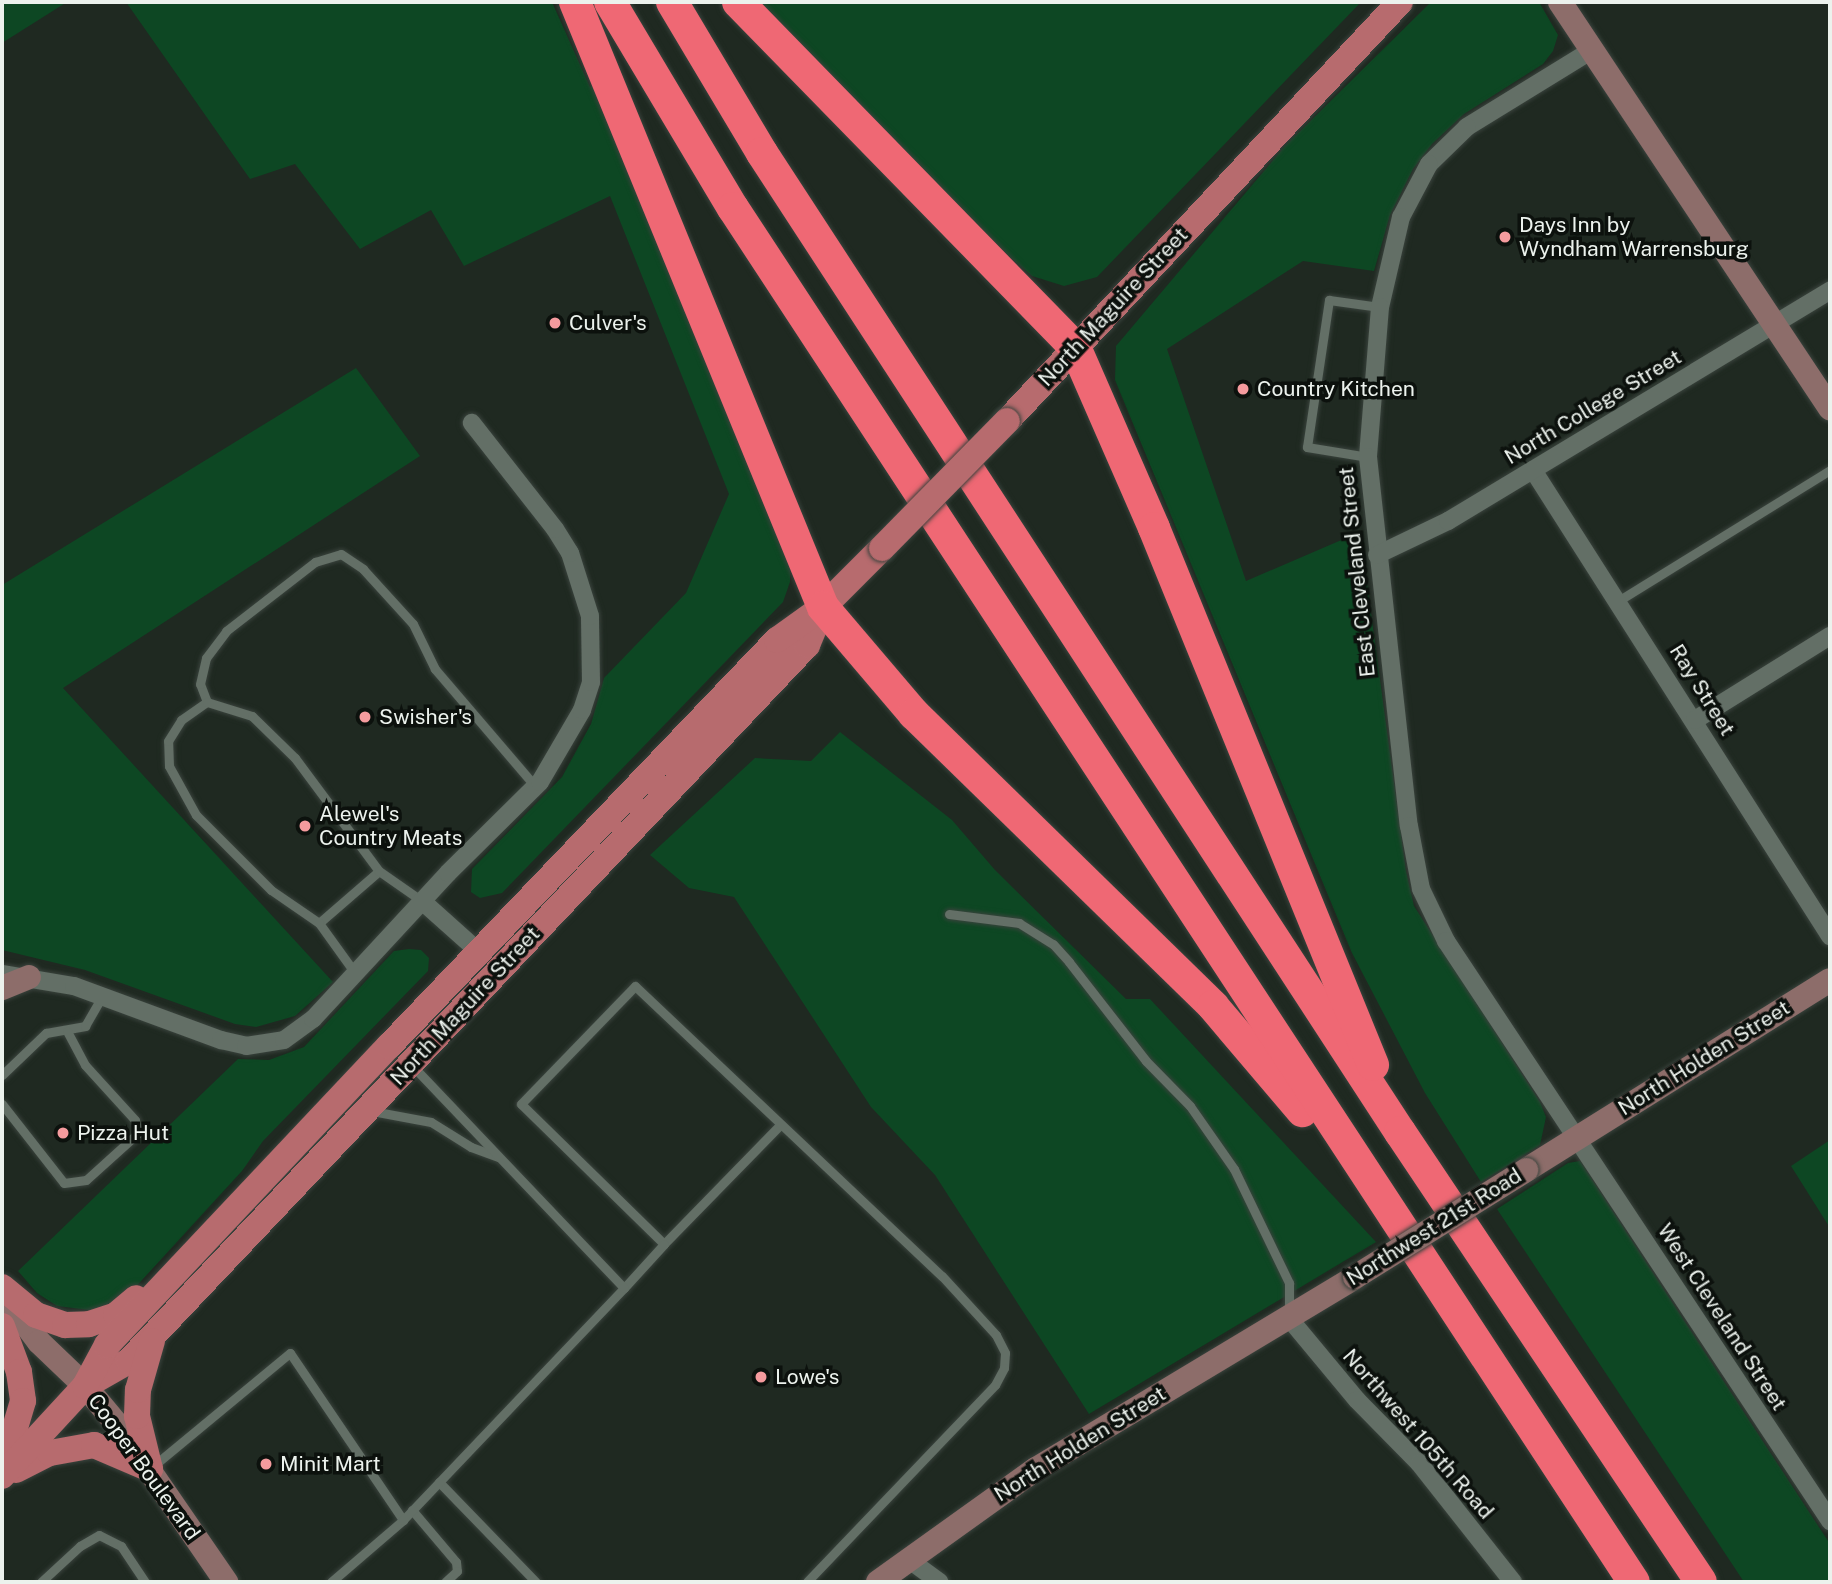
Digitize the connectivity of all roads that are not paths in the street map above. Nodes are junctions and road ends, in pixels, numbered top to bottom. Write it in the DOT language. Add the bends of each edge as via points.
graph roads {
  1 [pos="575,2"];
  2 [pos="610,2"];
  3 [pos="672,2"];
  4 [pos="738,2"];
  5 [pos="1400,2"];
  6 [pos="1560,2"];
  7 [pos="1592,50"];
  8 [pos="1830,291"];
  9 [pos="1380,307"];
  10 [pos="1776,325"];
  11 [pos="1075,347"];
  12 [pos="1830,409"];
  13 [pos="472,423"];
  14 [pos="1368,457"];
  15 [pos="1532,470"];
  16 [pos="1830,470"];
  17 [pos="1377,555"];
  18 [pos="1618,601"];
  19 [pos="823,607"];
  20 [pos="1830,636"];
  21 [pos="208,702"];
  22 [pos="1695,720"];
  23 [pos="535,786"];
  24 [pos="379,871"];
  25 [pos="422,901"];
  26 [pos="949,914"];
  27 [pos="319,923"];
  28 [pos="1830,936"];
  29 [pos="479,952"];
  30 [pos="355,973"];
  31 [pos="2,974"];
  32 [pos="29,976"];
  33 [pos="1830,980"];
  34 [pos="2,988"];
  35 [pos="102,997"];
  36 [pos="67,1031"];
  37 [pos="411,1063"];
  38 [pos="2,1075"];
  39 [pos="2,1104"];
  40 [pos="366,1111"];
  41 [pos="779,1126"];
  42 [pos="1400,1132"];
  43 [pos="1579,1137"];
  44 [pos="500,1157"];
  45 [pos="1389,1214"];
  46 [pos="664,1244"];
  47 [pos="178,1269"];
  48 [pos="2,1287"];
  49 [pos="624,1288"];
  50 [pos="2,1293"];
  51 [pos="1289,1317"];
  52 [pos="2,1326"];
  53 [pos="155,1334"];
  54 [pos="85,1386"];
  55 [pos="150,1469"];
  56 [pos="2,1475"];
  57 [pos="439,1482"];
  58 [pos="412,1510"];
  59 [pos="403,1520"];
  60 [pos="1830,1521"];
  61 [pos="908,1559"];
  62 [pos="41,1582"];
  63 [pos="145,1582"];
  64 [pos="226,1582"];
  65 [pos="331,1582"];
  66 [pos="445,1582"];
  67 [pos="536,1582"];
  68 [pos="807,1582"];
  69 [pos="878,1582"];
  70 [pos="919,1582"];
  71 [pos="940,1582"];
  72 [pos="1513,1582"];
  73 [pos="1634,1582"];
  74 [pos="1701,1582"];
  1 -- 19 [label="highway"];
  2 -- 45 [label="highway" via="733,208"];
  3 -- 42 [label="highway" via="770,164"];
  4 -- 11 [label="highway"];
  5 -- 11 [label="main road, North Maguire Street"];
  6 -- 7 [label="main road"];
  7 -- 9 [label="street, East Cleveland Street" via="1467,127 1429,164 1401,218"];
  7 -- 10 [label="main road"];
  8 -- 10 [label="street, North College Street"];
  9 -- 14 [label="street, East Cleveland Street"];
  9 -- 14 [label="lane" via="1329,300 1307,447"];
  10 -- 12 [label="main road"];
  10 -- 15 [label="street, North College Street"];
  11 -- 19 [label="main road, North Maguire Street, bridge"];
  11 -- 42 [label="highway" via="1154,528"];
  13 -- 23 [label="street" via="555,529 569,553 590,616 591,682 582,710 554,765"];
  14 -- 17 [label="street, East Cleveland Street"];
  15 -- 17 [label="street, North College Street" via="1438,527"];
  15 -- 18 [label="street, Ray Street"];
  16 -- 18 [label="lane"];
  17 -- 43 [label="street, East Cleveland Street" via="1409,826 1425,900 1446,941"];
  18 -- 22 [label="street, Ray Street"];
  19 -- 29 [label="main road, North Maguire Street" via="777,640"];
  19 -- 37 [label="main road, North Maguire Street" via="807,645"];
  19 -- 45 [label="highway" via="914,714 1213,1006"];
  20 -- 22 [label="street"];
  21 -- 23 [label="lane" via="200,684 206,658 226,631 315,562 341,554 363,569 413,624 435,669"];
  21 -- 24 [label="lane" via="251,716 295,758"];
  21 -- 27 [label="lane" via="181,720 168,741 169,766 196,816 271,890"];
  22 -- 28 [label="street, Ray Street"];
  23 -- 25 [label="street"];
  24 -- 25 [label="lane"];
  24 -- 27 [label="lane"];
  25 -- 29 [label="street"];
  25 -- 30 [label="street"];
  26 -- 51 [label="lane" via="1019,923 1053,944 1069,962 1146,1062 1190,1106 1234,1169 1289,1283"];
  27 -- 30 [label="lane"];
  29 -- 47 [label="main road, North Maguire Street"];
  30 -- 35 [label="street" via="313,1019 284,1040 267,1045 221,1041"];
  31 -- 32 [label="street"];
  32 -- 34 [label="main road"];
  32 -- 35 [label="street"];
  33 -- 43 [label="main road, North Holden Street"];
  35 -- 36 [label="lane" via="85,1026"];
  36 -- 38 [label="lane" via="46,1033"];
  36 -- 39 [label="lane" via="85,1065 135,1120 138,1133 86,1180 64,1183"];
  37 -- 40 [label="main road, North Maguire Street"];
  37 -- 44 [label="lane"];
  40 -- 44 [label="lane" via="431,1122 471,1147"];
  40 -- 53 [label="main road, North Maguire Street"];
  41 -- 46 [label="lane"];
  41 -- 46 [label="lane" via="635,986 587,1035 521,1104"];
  41 -- 68 [label="lane" via="942,1276 996,1335 1005,1353 1004,1368 975,1410"];
  42 -- 74 [label="highway"];
  43 -- 51 [label="main road, Northwest 21st Road, bridge"];
  43 -- 60 [label="street, West Cleveland Street"];
  44 -- 49 [label="lane"];
  45 -- 73 [label="highway"];
  46 -- 49 [label="lane"];
  47 -- 48 [label="main road" via="116,1315 89,1324 65,1325 36,1315"];
  47 -- 54 [label="main road, North Maguire Street" via="107,1345"];
  49 -- 57 [label="lane"];
  50 -- 54 [label="main road, Cooper Boulevard" via="39,1342"];
  51 -- 61 [label="main road, North Holden Street" via="1036,1469"];
  51 -- 72 [label="street, Northwest 105th Road" via="1357,1400 1419,1463"];
  52 -- 56 [label="main road" via="19,1372 23,1401"];
  53 -- 54 [label="main road, North Maguire Street" via="129,1361"];
  53 -- 55 [label="main road" via="144,1365 137,1416"];
  54 -- 55 [label="main road, Cooper Boulevard"];
  54 -- 56 [label="main road, North Maguire Street"];
  55 -- 56 [label="main road" via="94,1445 50,1453"];
  55 -- 59 [label="lane" via="290,1353"];
  55 -- 64 [label="main road, Cooper Boulevard"];
  57 -- 58 [label="lane"];
  57 -- 67 [label="lane"];
  58 -- 59 [label="lane"];
  58 -- 66 [label="lane" via="456,1562 457,1571"];
  59 -- 65 [label="lane"];
  61 -- 69 [label="main road, North Holden Street"];
  61 -- 70 [label="street"];
  61 -- 71 [label="street"];
  62 -- 63 [label="lane" via="99,1535 121,1546"];
}
